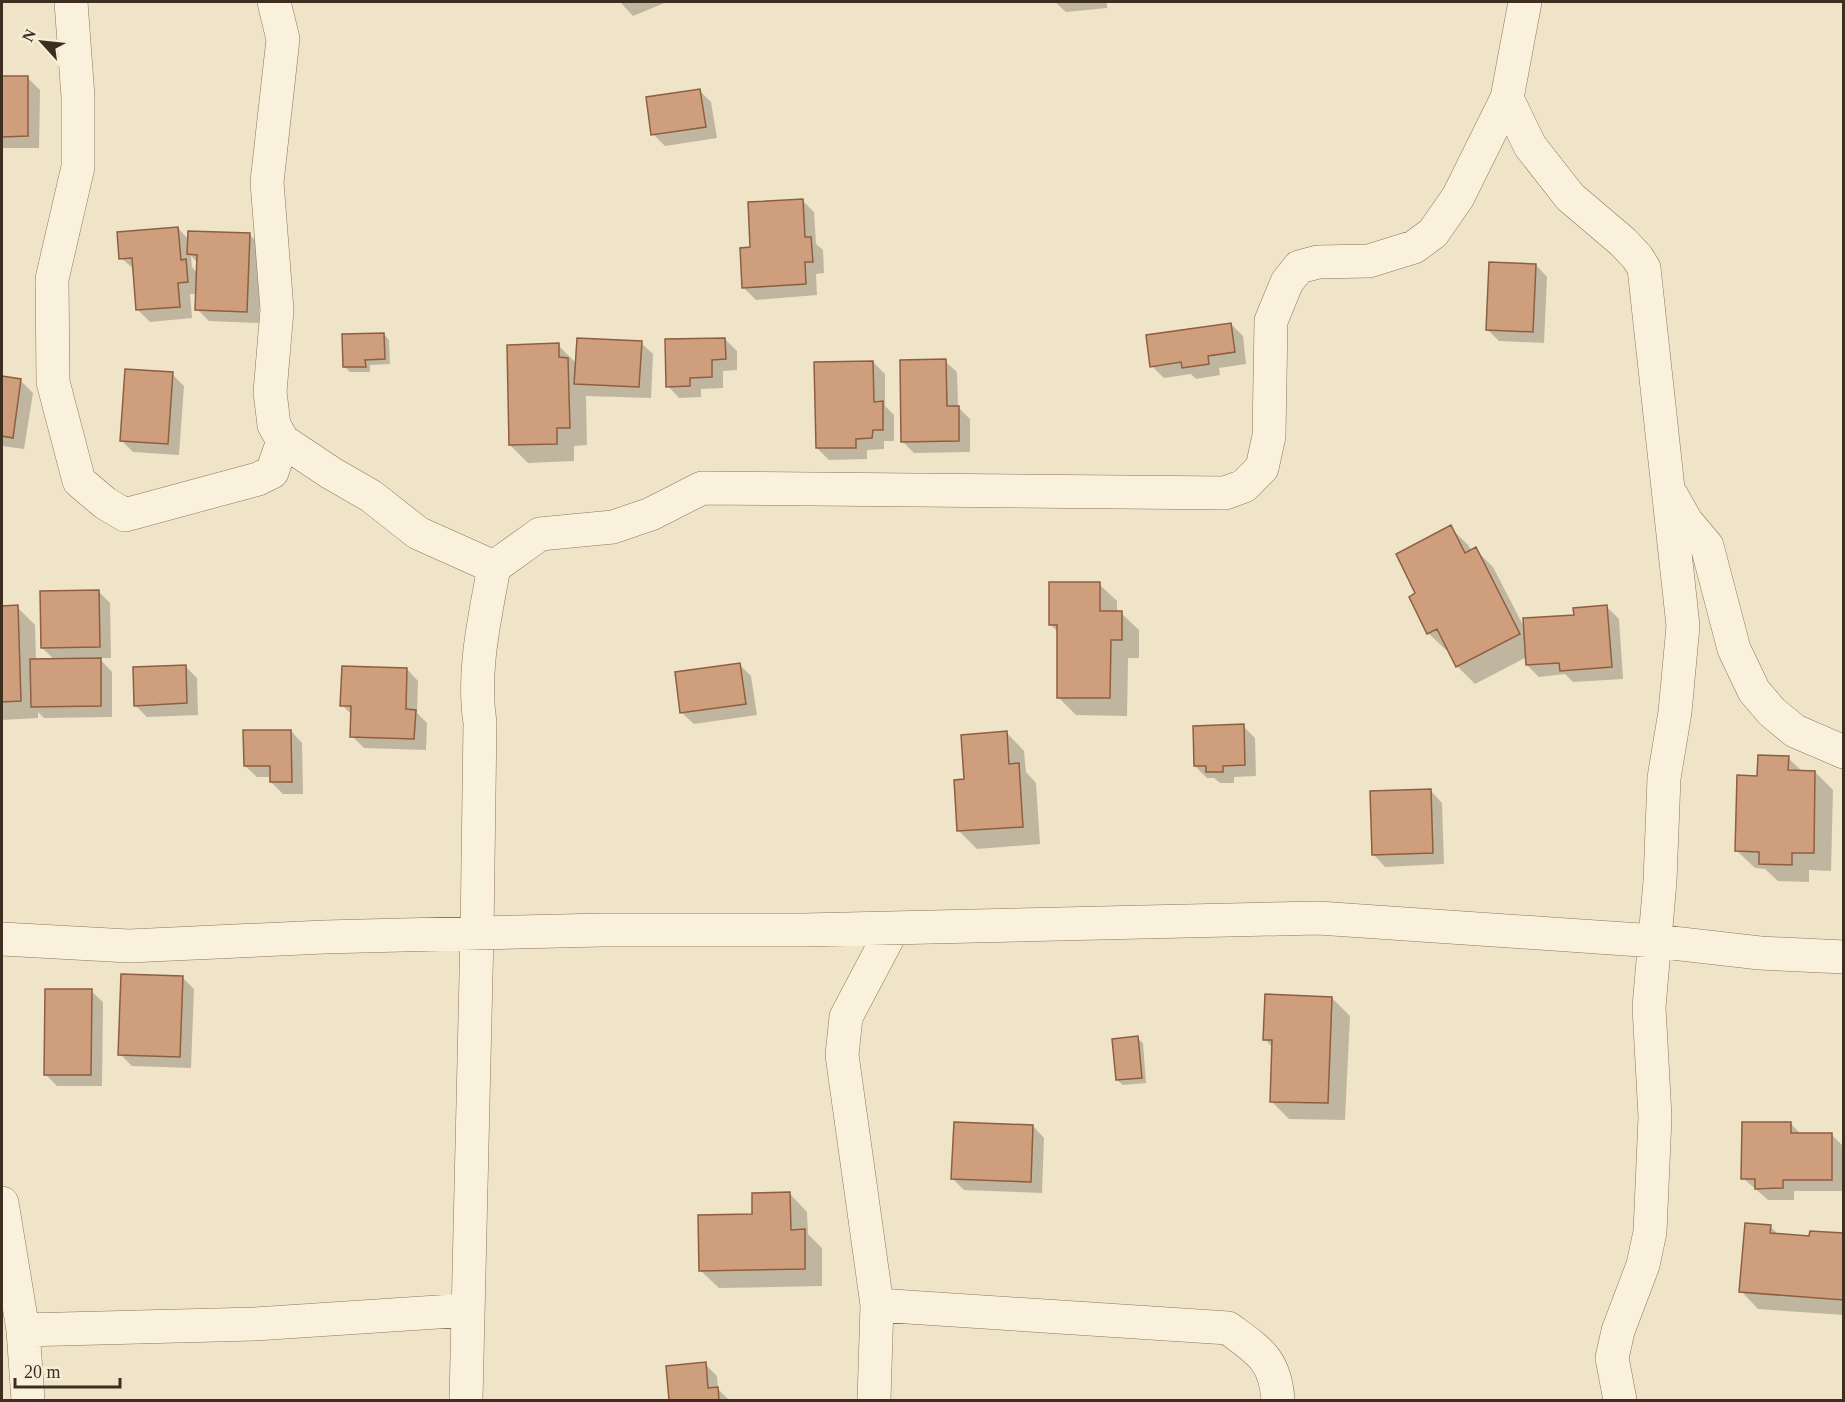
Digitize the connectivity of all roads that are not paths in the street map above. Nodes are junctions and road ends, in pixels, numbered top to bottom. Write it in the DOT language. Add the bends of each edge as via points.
graph roads {
  1 [pos="72,2"];
  2 [pos="274,2"];
  3 [pos="1525,2"];
  4 [pos="1507,98"];
  5 [pos="283,441"];
  6 [pos="1667,488"];
  7 [pos="494,567"];
  8 [pos="1844,752"];
  9 [pos="893,928"];
  10 [pos="477,933"];
  11 [pos="2,939"];
  12 [pos="1655,941"];
  13 [pos="1844,957"];
  14 [pos="2,1203"];
  15 [pos="877,1305"];
  16 [pos="468,1310"];
  17 [pos="22,1330"];
  18 [pos="28,1401"];
  19 [pos="466,1401"];
  20 [pos="874,1401"];
  21 [pos="1278,1401"];
  22 [pos="1620,1401"];
  1 -- 5 [label="street" via="78,167 52,279 53,382 79,481 125,514 258,479 272,472"];
  2 -- 5 [label="street" via="283,39 267,182 277,310 270,392 274,425"];
  3 -- 4 [label="street"];
  4 -- 6 [label="street" via="1530,146 1570,197 1623,242 1644,268"];
  4 -- 7 [label="street" via="1458,197 1433,232 1413,247 1369,261 1318,262 1299,267 1287,282 1271,321 1269,436 1262,468 1244,486 1225,493 702,488 651,514 613,526 540,534"];
  5 -- 7 [label="street" via="371,496 417,533"];
  6 -- 8 [label="street" via="1686,521 1707,546 1734,649 1754,691 1795,731"];
  6 -- 12 [label="street" via="1683,626 1664,778"];
  7 -- 10 [label="street" via="480,646 476,699 480,723"];
  9 -- 10 [label="street"];
  9 -- 12 [label="street" via="1318,918"];
  9 -- 15 [label="street" via="846,1017 842,1055"];
  10 -- 11 [label="street" via="129,946"];
  10 -- 16 [label="street"];
  12 -- 13 [label="street"];
  12 -- 22 [label="street" via="1649,1007 1655,1117 1653,1205 1643,1265 1612,1358"];
  14 -- 17 [label="street"];
  15 -- 20 [label="street"];
  15 -- 21 [label="street" via="1228,1328 1261,1353 1276,1378"];
  16 -- 17 [label="street" via="255,1324"];
  16 -- 19 [label="street"];
  17 -- 18 [label="street"];
}
